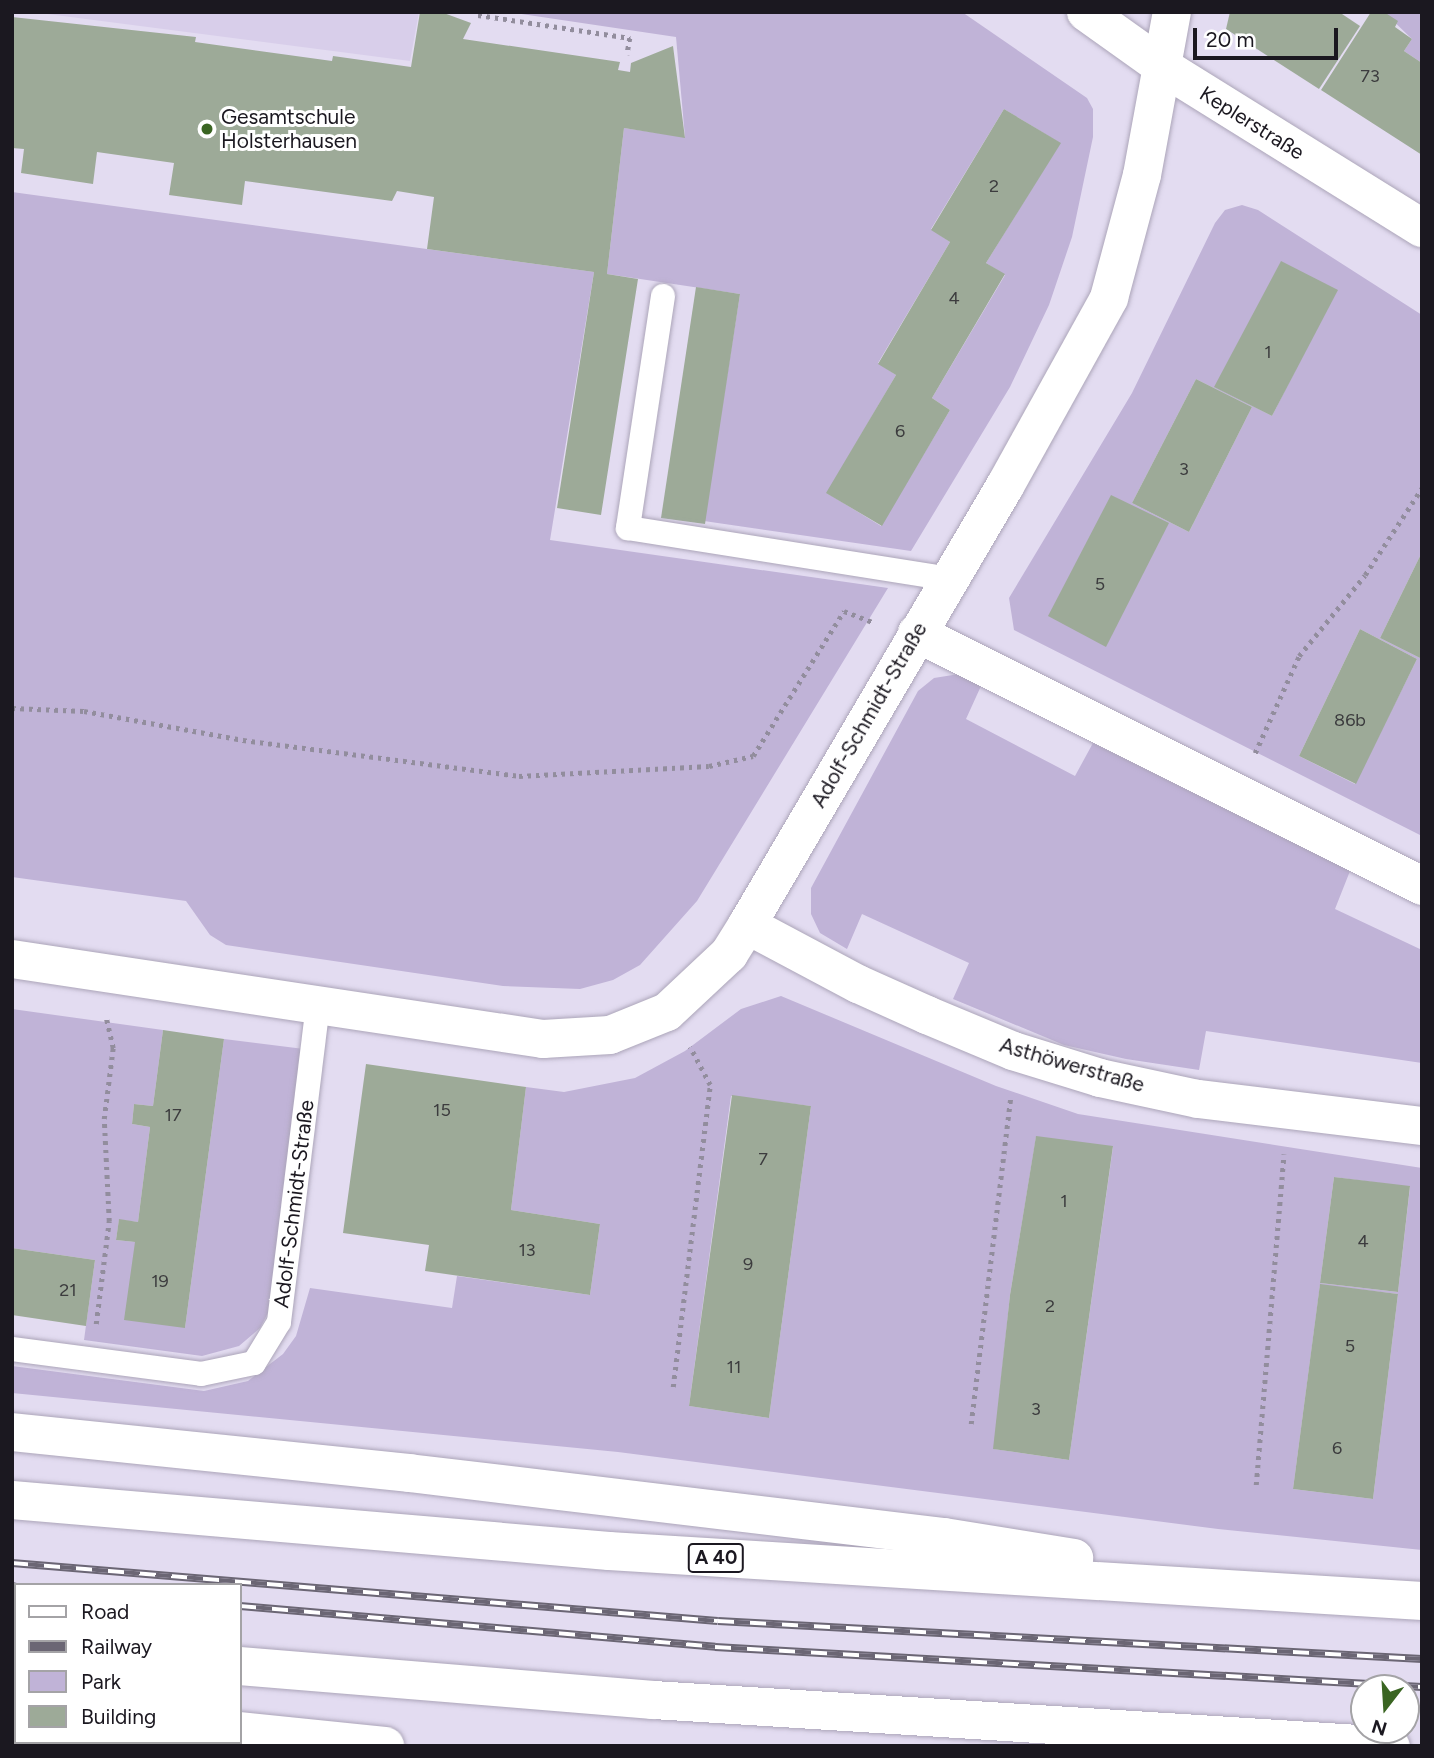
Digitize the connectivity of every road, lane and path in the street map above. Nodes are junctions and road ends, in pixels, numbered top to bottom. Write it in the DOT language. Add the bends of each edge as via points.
graph roads {
  1 [pos="1086,12"];
  2 [pos="1172,12"];
  3 [pos="478,15"];
  4 [pos="627,55"];
  5 [pos="1163,67"];
  6 [pos="1422,228"];
  7 [pos="663,296"];
  8 [pos="1422,488"];
  9 [pos="950,579"];
  10 [pos="901,630"];
  11 [pos="12,708"];
  12 [pos="1250,764"];
  13 [pos="1422,886"];
  14 [pos="747,925"];
  15 [pos="12,959"];
  16 [pos="318,1003"];
  17 [pos="106,1016"];
  18 [pos="686,1041"];
  19 [pos="1013,1080"];
  20 [pos="1422,1126"];
  21 [pos="1286,1140"];
  22 [pos="12,1349"];
  23 [pos="91,1360"];
  24 [pos="673,1387"];
  25 [pos="971,1424"];
  26 [pos="12,1432"];
  27 [pos="1256,1485"];
  28 [pos="12,1500"];
  29 [pos="1301,1594"];
  30 [pos="1422,1601"];
  31 [pos="242,1666"];
  32 [pos="242,1731"];
  33 [pos="1317,1745"];
  34 [pos="384,1746"];
  35 [pos="1391,1746"];
  1 -- 5 [label="main road, Keplerstraße"];
  2 -- 5 [label="main road, Adolf-Schmidt-Straße"];
  3 -- 4 [label="path" via="630,37"];
  5 -- 6 [label="main road, Keplerstraße"];
  5 -- 9 [label="main road, Adolf-Schmidt-Straße" via="1142,175 1108,298"];
  7 -- 9 [label="lane" via="628,528"];
  8 -- 12 [label="path" via="1366,575 1299,656"];
  9 -- 10 [label="main road, Adolf-Schmidt-Straße"];
  10 -- 11 [label="path" via="844,611 753,756 709,765 519,776 243,740 84,711"];
  10 -- 13 [label="main road"];
  10 -- 14 [label="main road, Adolf-Schmidt-Straße"];
  14 -- 16 [label="main road, Adolf-Schmidt-Straße" via="729,954 667,1012 610,1035 544,1038"];
  14 -- 20 [label="main road, Asthöwerstraße" via="928,1015 1013,1051 1100,1078 1198,1098"];
  15 -- 16 [label="main road, Adolf-Schmidt-Straße"];
  16 -- 23 [label="lane, Adolf-Schmidt-Straße" via="279,1322 254,1363 201,1374"];
  17 -- 23 [label="path" via="113,1048 104,1119 109,1222"];
  18 -- 24 [label="path" via="710,1085"];
  19 -- 25 [label="path"];
  21 -- 27 [label="path" via="1275,1217"];
  22 -- 23 [label="lane, Adolf-Schmidt-Straße"];
  26 -- 29 [label="main road" via="409,1473 944,1537"];
  28 -- 29 [label="main road, A 40" via="609,1551"];
  29 -- 30 [label="main road, A 40"];
  31 -- 33 [label="main road" via="653,1700"];
  32 -- 34 [label="main road"];
  33 -- 35 [label="main road"];
}
